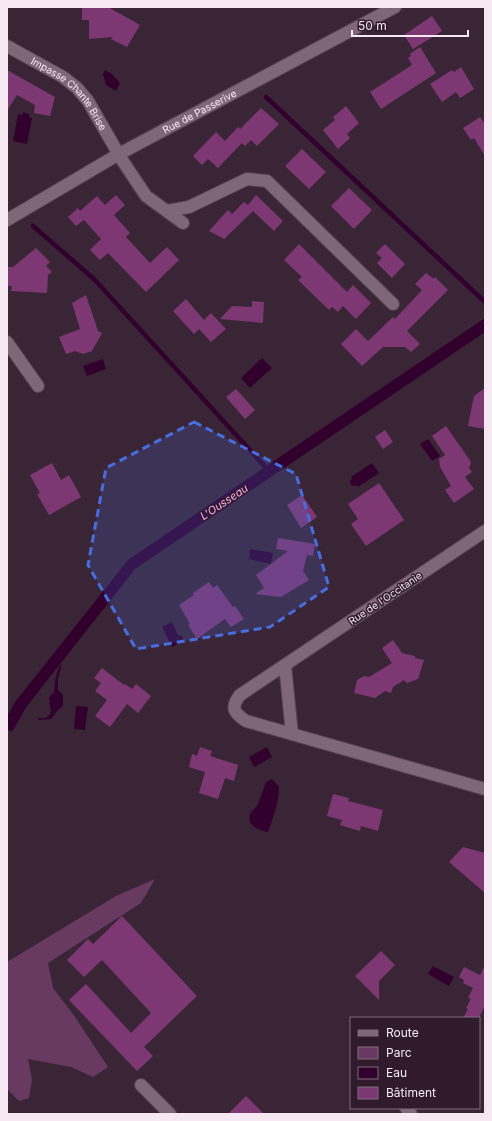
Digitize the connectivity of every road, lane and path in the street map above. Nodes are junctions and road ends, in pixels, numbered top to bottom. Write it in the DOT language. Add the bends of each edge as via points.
graph roads {
  1 [pos="395,7"];
  2 [pos="380,10"];
  3 [pos="7,46"];
  4 [pos="119,154"];
  5 [pos="167,211"];
  6 [pos="7,220"];
  7 [pos="183,224"];
  8 [pos="393,304"];
  9 [pos="7,342"];
  10 [pos="38,386"];
  11 [pos="485,531"];
  12 [pos="285,665"];
  13 [pos="292,734"];
  14 [pos="485,789"];
  15 [pos="141,1085"];
  16 [pos="170,1114"];
  1 -- 2 [label="street, Rue de Passerive"];
  2 -- 4 [label="street, Rue de Passerive"];
  3 -- 4 [label="street, Impasse Chante Brise" via="63,77 77,88 88,100"];
  4 -- 5 [label="street, Impasse Chante Brise" via="146,196"];
  4 -- 6 [label="street, Rue de Passerive"];
  5 -- 7 [label="street, Impasse Chante Brise"];
  5 -- 8 [label="street" via="189,207 246,179 267,181"];
  9 -- 10 [label="street"];
  11 -- 12 [label="street, Rue de l'Occitanie"];
  12 -- 13 [label="street"];
  12 -- 13 [label="street, Rue de l'Occitanie" via="240,695 234,708 246,721"];
  13 -- 14 [label="street, Rue de l'Occitanie"];
  15 -- 16 [label="street"];
}
